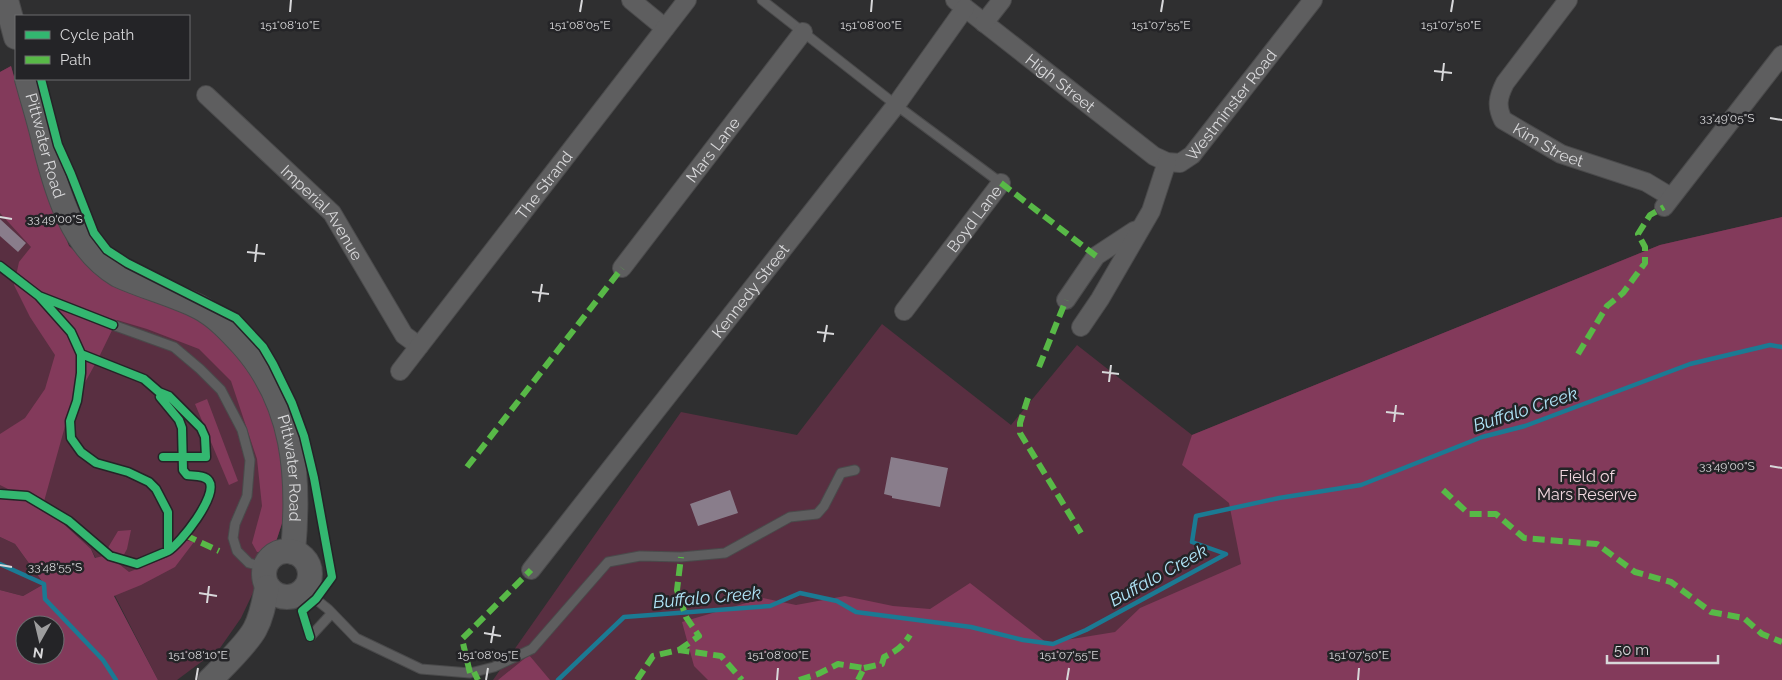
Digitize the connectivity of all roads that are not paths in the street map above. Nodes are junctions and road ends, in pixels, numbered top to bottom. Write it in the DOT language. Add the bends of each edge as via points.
graph roads {
  1 [pos="6,0"];
  2 [pos="631,0"];
  3 [pos="687,0"];
  4 [pos="762,0"];
  5 [pos="1002,0"];
  6 [pos="1313,0"];
  7 [pos="1568,0"];
  8 [pos="960,4"];
  9 [pos="984,22"];
  10 [pos="665,28"];
  11 [pos="803,32"];
  12 [pos="15,33"];
  13 [pos="1782,55"];
  14 [pos="28,80"];
  15 [pos="206,95"];
  16 [pos="896,105"];
  17 [pos="1167,162"];
  18 [pos="1001,183"];
  19 [pos="1141,229"];
  20 [pos="622,268"];
  21 [pos="1066,300"];
  22 [pos="904,310"];
  23 [pos="113,325"];
  24 [pos="1082,327"];
  25 [pos="419,346"];
  26 [pos="400,371"];
  27 [pos="855,470"];
  28 [pos="293,552"];
  29 [pos="531,570"];
  30 [pos="266,577"];
  31 [pos="298,594"];
  32 [pos="332,613"];
  33 [pos="310,638"];
  34 [pos="210,680"];
  35 [pos="223,680"];
  1 -- 12 [label="main road"];
  2 -- 10 [label="street"];
  3 -- 10 [label="street, The Strand"];
  4 -- 11 [label="lane, Boyd Lane"];
  5 -- 9 [label="street"];
  6 -- 17 [label="street, Westminster Road" via="1192,155 1180,163"];
  7 -- 13 [label="street, Kim Street" via="1505,83 1499,96 1498,111 1503,120 1561,154 1646,182 1668,202"];
  8 -- 9 [label="street, High Street"];
  8 -- 16 [label="street, Kennedy Street"];
  9 -- 17 [label="street, High Street" via="1154,156"];
  10 -- 25 [label="street, The Strand"];
  11 -- 16 [label="lane, Boyd Lane"];
  11 -- 20 [label="street, Mars Lane"];
  14 -- 28 [label="main road, Pittwater Road" via="56,187 66,213 88,249 118,275 214,316 234,334 265,374 284,415 294,458"];
  15 -- 25 [label="street, Imperial Avenue" via="332,213 404,335"];
  16 -- 18 [label="lane, Boyd Lane"];
  16 -- 29 [label="street, Kennedy Street"];
  17 -- 19 [label="street, Westminster Road" via="1151,211"];
  18 -- 22 [label="street, Boyd Lane"];
  19 -- 21 [label="street" via="1096,256"];
  19 -- 24 [label="street, Westminster Road"];
  23 -- 30 [label="lane" via="174,347 221,390 242,430 250,460 247,496 235,524 233,538 237,551"];
  25 -- 26 [label="street, The Strand"];
  27 -- 32 [label="lane" via="841,473 818,514 790,517 725,553 640,556 608,562 532,649 494,667 470,673 421,669 356,638"];
  28 -- 30 [label="main road" via="279,552 272,556"];
  28 -- 31 [label="main road" via="308,565 310,578"];
  30 -- 31 [label="main road" via="278,596"];
  30 -- 34 [label="main road" via="262,609 254,632"];
  31 -- 32 [label="lane"];
  31 -- 35 [label="main road"];
  32 -- 33 [label="lane"];
}
